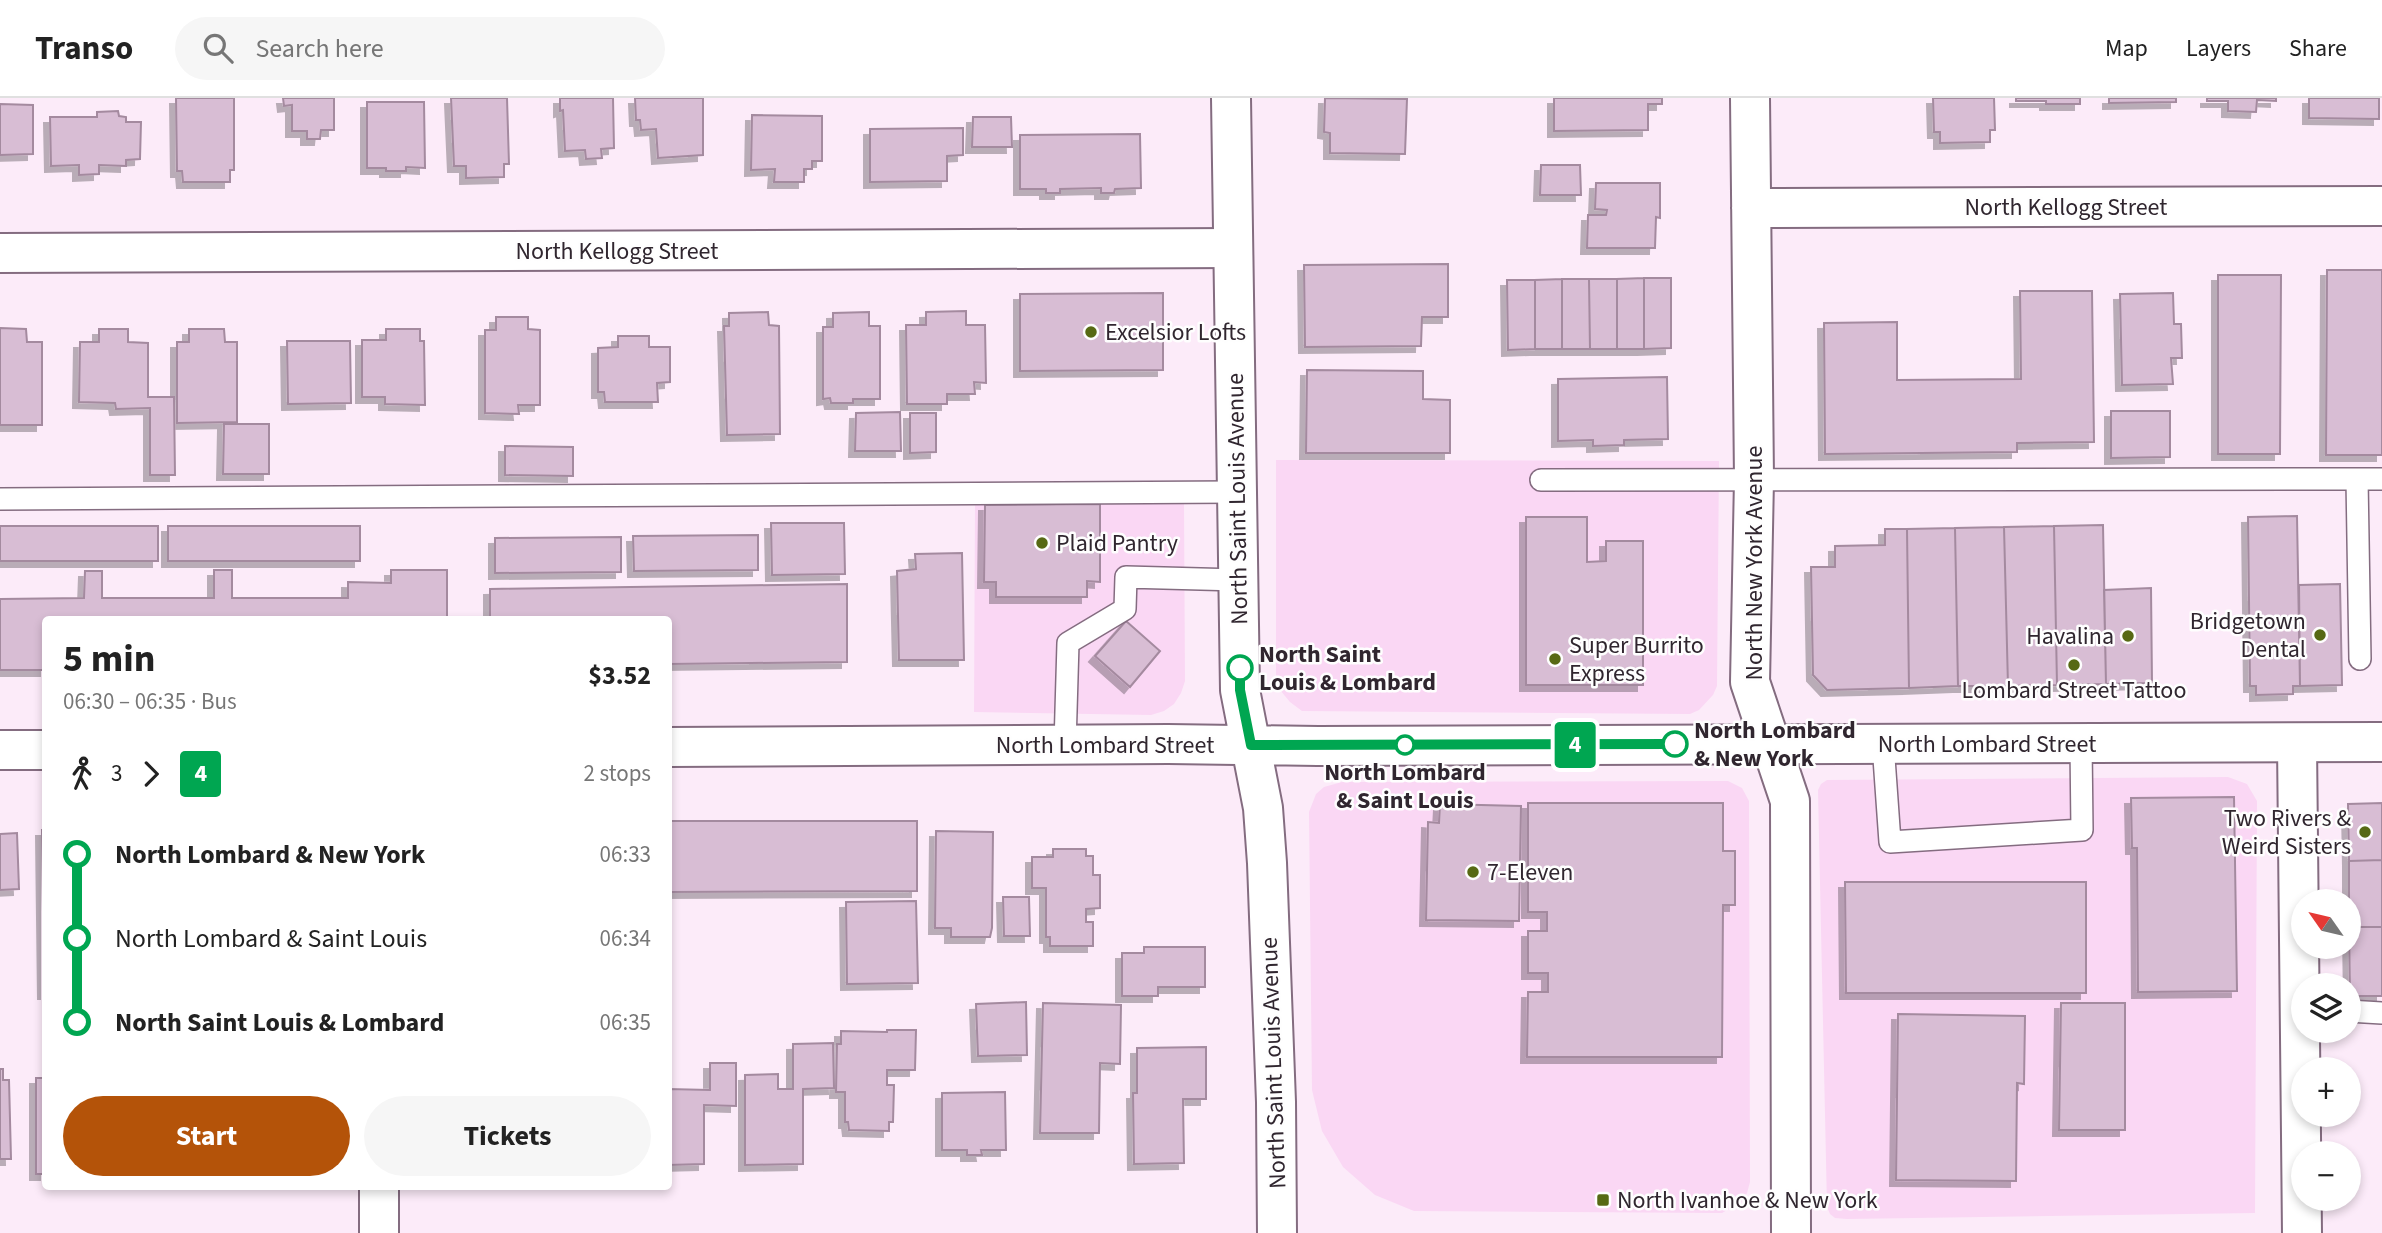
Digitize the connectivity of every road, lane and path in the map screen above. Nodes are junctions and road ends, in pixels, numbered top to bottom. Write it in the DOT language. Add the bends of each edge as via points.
graph roads {
  1 [pos="1231,98"];
  2 [pos="1750,98"];
  3 [pos="2382,206"];
  4 [pos="1751,208"];
  5 [pos="1233,248"];
  6 [pos="0,253"];
  7 [pos="1754,479"];
  8 [pos="2357,479"];
  9 [pos="2382,479"];
  10 [pos="1541,480"];
  11 [pos="1236,492"];
  12 [pos="0,499"];
  13 [pos="1238,580"];
  14 [pos="2360,659"];
  15 [pos="2382,742"];
  16 [pos="2297,743"];
  17 [pos="1773,744"];
  18 [pos="1883,744"];
  19 [pos="2081,744"];
  20 [pos="1065,745"];
  21 [pos="1251,745"];
  22 [pos="672,747"];
  23 [pos="0,750"];
  24 [pos="42,750"];
  25 [pos="2301,973"];
  26 [pos="2361,1012"];
  27 [pos="2382,1013"];
  28 [pos="2302,1043"];
  29 [pos="379,1190"];
  30 [pos="379,1233"];
  31 [pos="1277,1233"];
  32 [pos="1791,1233"];
  33 [pos="2302,1233"];
  1 -- 5 [label="street, North Saint Louis Avenue"];
  2 -- 4 [label="street, North New York Avenue"];
  3 -- 4 [label="street, North Kellogg Street"];
  4 -- 7 [label="street, North New York Avenue"];
  5 -- 6 [label="street, North Kellogg Street"];
  5 -- 11 [label="street, North Saint Louis Avenue"];
  7 -- 8 [label="lane"];
  7 -- 10 [label="lane"];
  7 -- 17 [label="street, North New York Avenue" via="1750,682"];
  8 -- 9 [label="lane"];
  8 -- 14 [label="lane"];
  11 -- 12 [label="lane"];
  11 -- 13 [label="street, North Saint Louis Avenue"];
  13 -- 20 [label="lane" via="1126,577 1125,609 1068,643"];
  13 -- 21 [label="street, North Saint Louis Avenue" via="1240,690"];
  15 -- 16 [label="street, North Lombard Street"];
  16 -- 19 [label="street, North Lombard Street"];
  16 -- 25 [label="street"];
  17 -- 18 [label="street, North Lombard Street"];
  17 -- 21 [label="street, North Lombard Street"];
  17 -- 32 [label="street, North New York Avenue" via="1790,801"];
  18 -- 19 [label="street, North Lombard Street"];
  18 -- 19 [label="lane" via="1890,842 2082,830"];
  20 -- 21 [label="street, North Lombard Street"];
  20 -- 22 [label="street, North Lombard Street"];
  21 -- 31 [label="street, North Saint Louis Avenue" via="1267,863"];
  23 -- 24 [label="street"];
  26 -- 27 [label="lane"];
  28 -- 33 [label="street"];
  29 -- 30 [label="street"];
}
